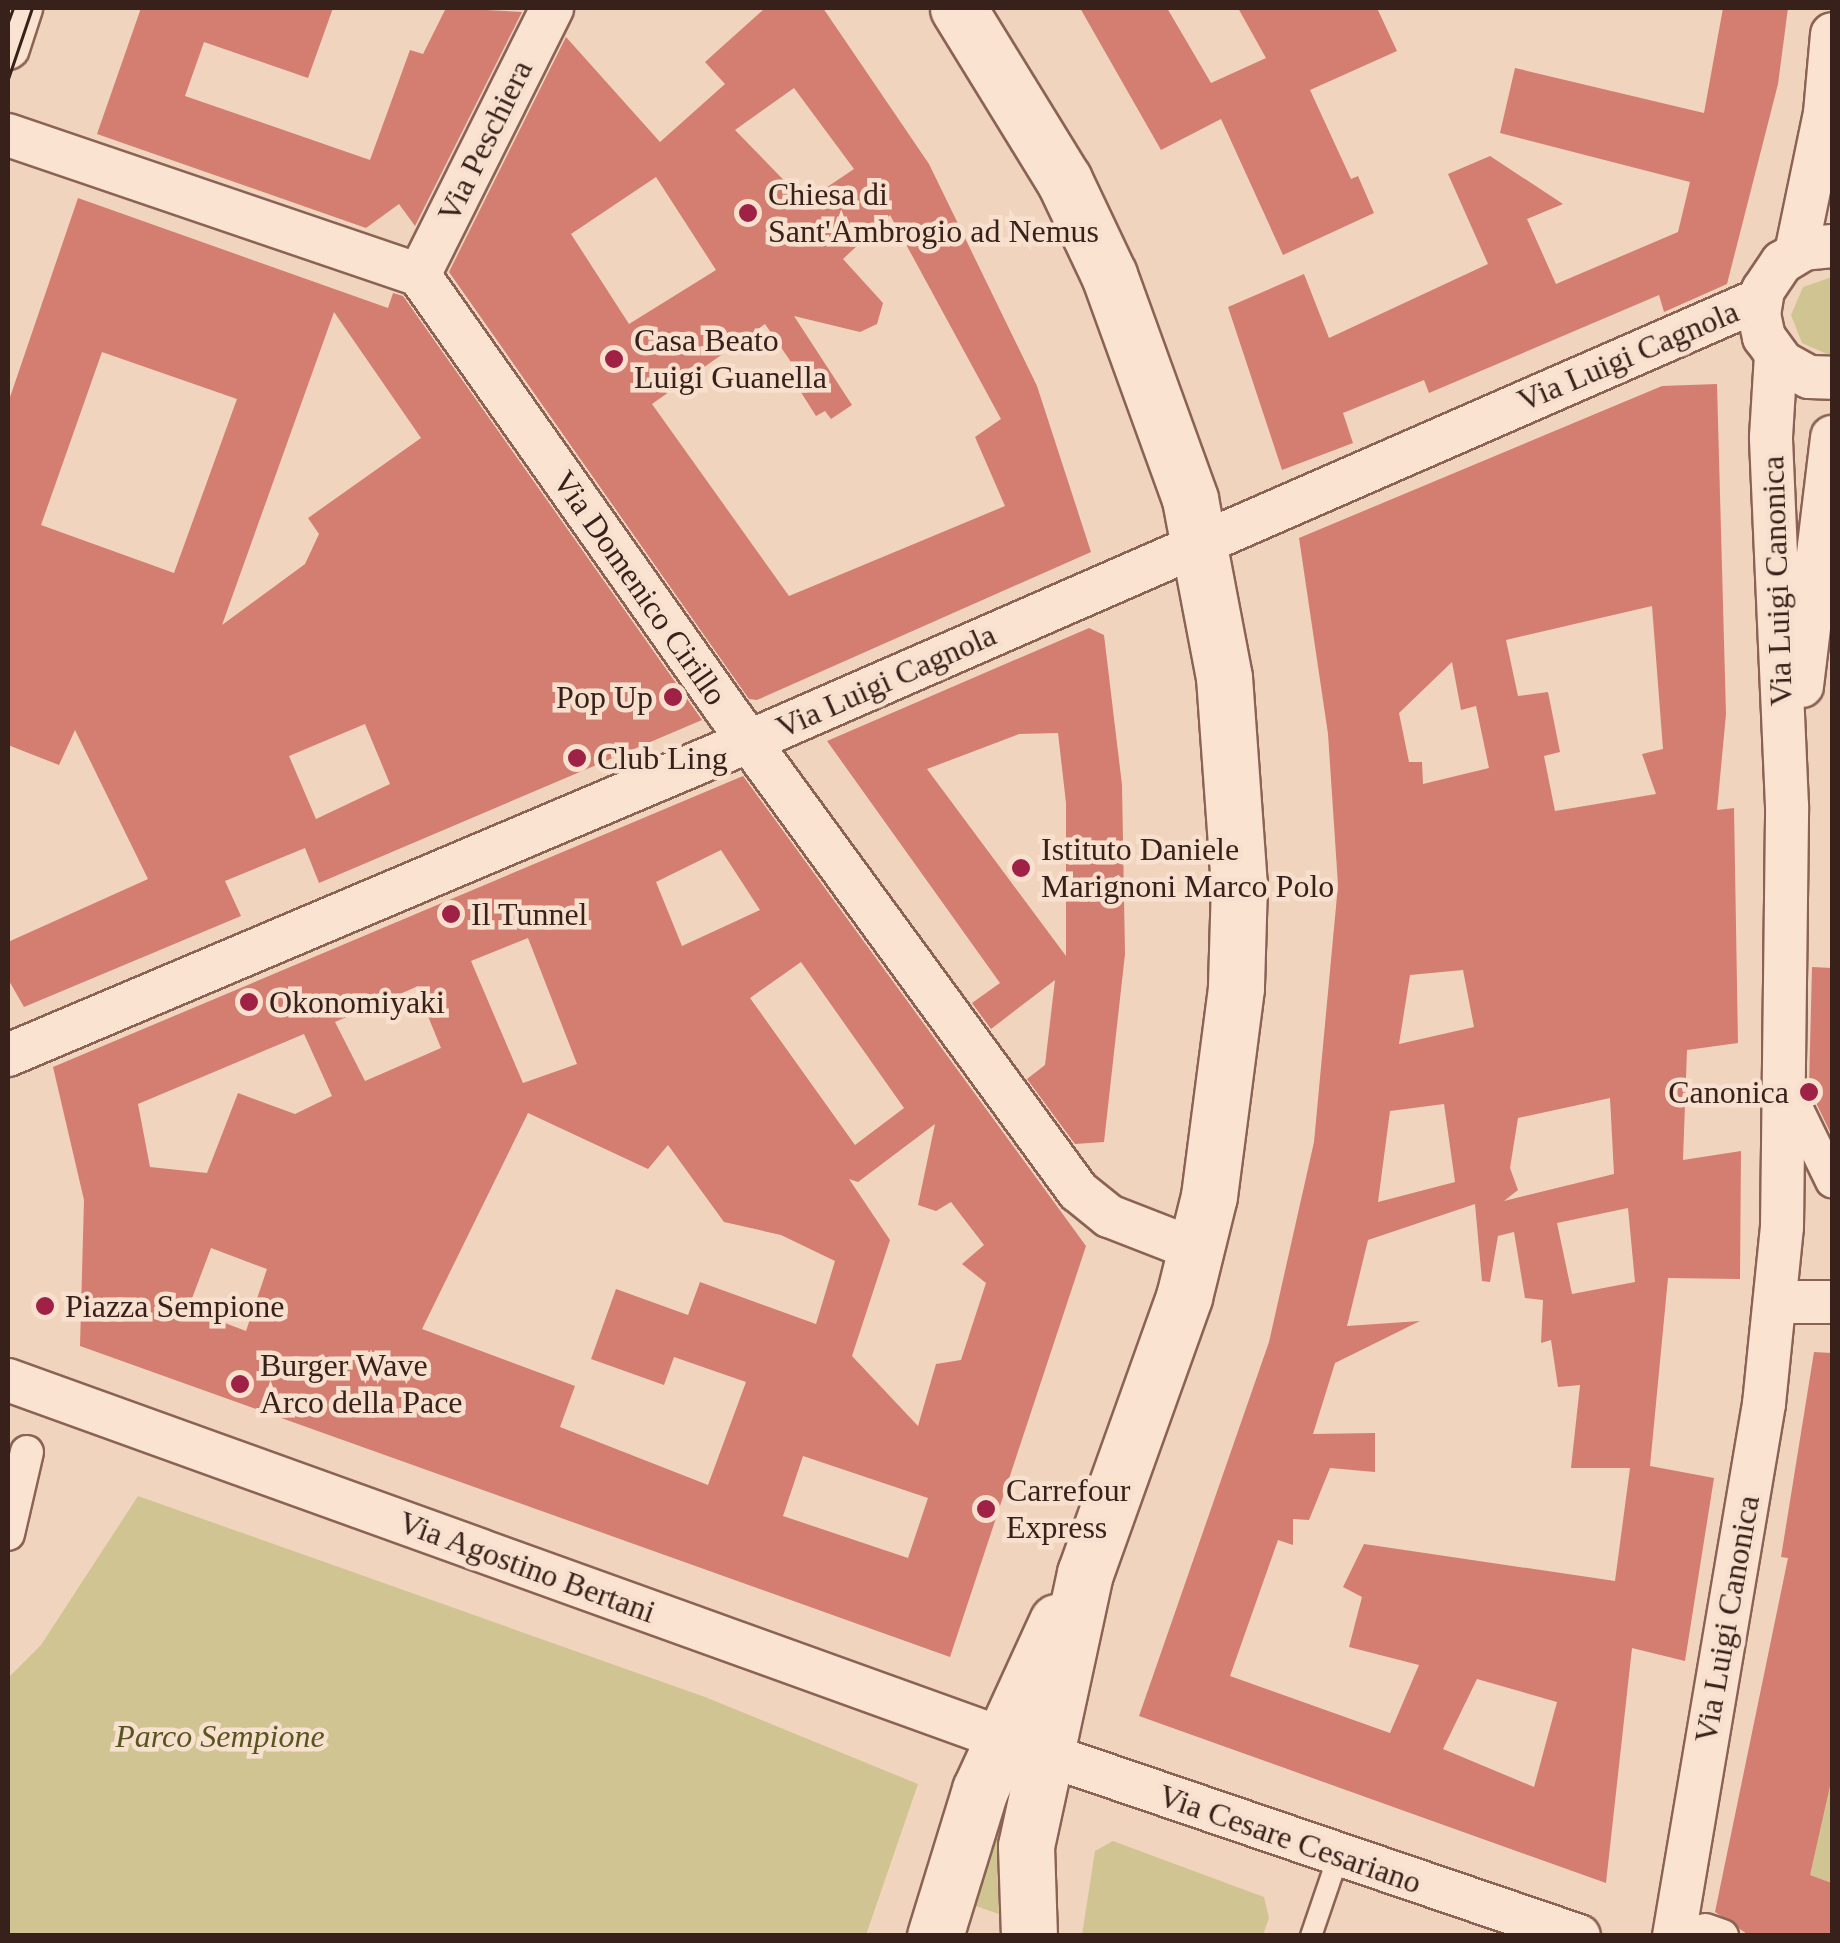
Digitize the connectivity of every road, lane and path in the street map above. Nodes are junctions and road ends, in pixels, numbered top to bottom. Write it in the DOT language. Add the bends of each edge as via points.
graph roads {
  1 [pos="21,8"];
  2 [pos="552,8"];
  3 [pos="958,8"];
  4 [pos="1832,34"];
  5 [pos="8,48"];
  6 [pos="1824,114"];
  7 [pos="8,135"];
  8 [pos="1832,175"];
  9 [pos="1814,250"];
  10 [pos="419,275"];
  11 [pos="1760,299"];
  12 [pos="1776,356"];
  13 [pos="1832,378"];
  14 [pos="1832,437"];
  15 [pos="1198,543"];
  16 [pos="749,740"];
  17 [pos="1787,806"];
  18 [pos="8,1054"];
  19 [pos="1786,1090"];
  20 [pos="1832,1181"];
  21 [pos="1196,1250"];
  22 [pos="1777,1302"];
  23 [pos="1832,1302"];
  24 [pos="8,1380"];
  25 [pos="28,1452"];
  26 [pos="8,1534"];
  27 [pos="1025,1747"];
  28 [pos="1338,1856"];
  29 [pos="936,1934"];
  30 [pos="1700,1934"];
  31 [pos="1009,1936"];
  32 [pos="1030,1936"];
  33 [pos="1310,1936"];
  34 [pos="1578,1936"];
  1 -- 5 [label="street"];
  2 -- 10 [label="street, Via Peschiera"];
  3 -- 15 [label="main road" via="1046,150 1109,275 1190,499"];
  4 -- 6 [label="street"];
  6 -- 8 [label="street"];
  6 -- 9 [label="street"];
  7 -- 10 [label="street"];
  9 -- 11 [label="street" via="1770,275"];
  10 -- 16 [label="street, Via Domenico Cirillo"];
  11 -- 12 [label="street" via="1761,330"];
  11 -- 15 [label="street, Via Luigi Cagnola"];
  12 -- 13 [label="street" via="1802,374"];
  12 -- 17 [label="street, Via Luigi Canonica" via="1771,437"];
  14 -- 17 [label="street, Via Luigi Canonica"];
  15 -- 16 [label="street, Via Luigi Cagnola"];
  15 -- 21 [label="main road" via="1224,678 1239,884 1226,1092"];
  16 -- 18 [label="street, Via Luigi Cagnola"];
  16 -- 21 [label="street, Via Domenico Cirillo" via="1078,1191 1109,1216"];
  17 -- 19 [label="street, Via Luigi Canonica"];
  19 -- 20 [label="street"];
  19 -- 22 [label="street, Via Luigi Canonica"];
  21 -- 27 [label="main road"];
  22 -- 23 [label="street"];
  22 -- 30 [label="street, Via Luigi Canonica"];
  24 -- 27 [label="street, Via Agostino Bertani"];
  25 -- 26 [label="street"];
  27 -- 28 [label="street, Via Cesare Cesariano"];
  27 -- 29 [label="main road"];
  27 -- 32 [label="main road"];
  28 -- 33 [label="lane"];
  28 -- 34 [label="street, Via Cesare Cesariano"];
  29 -- 31 [label="main road" via="977,1924"];
}
